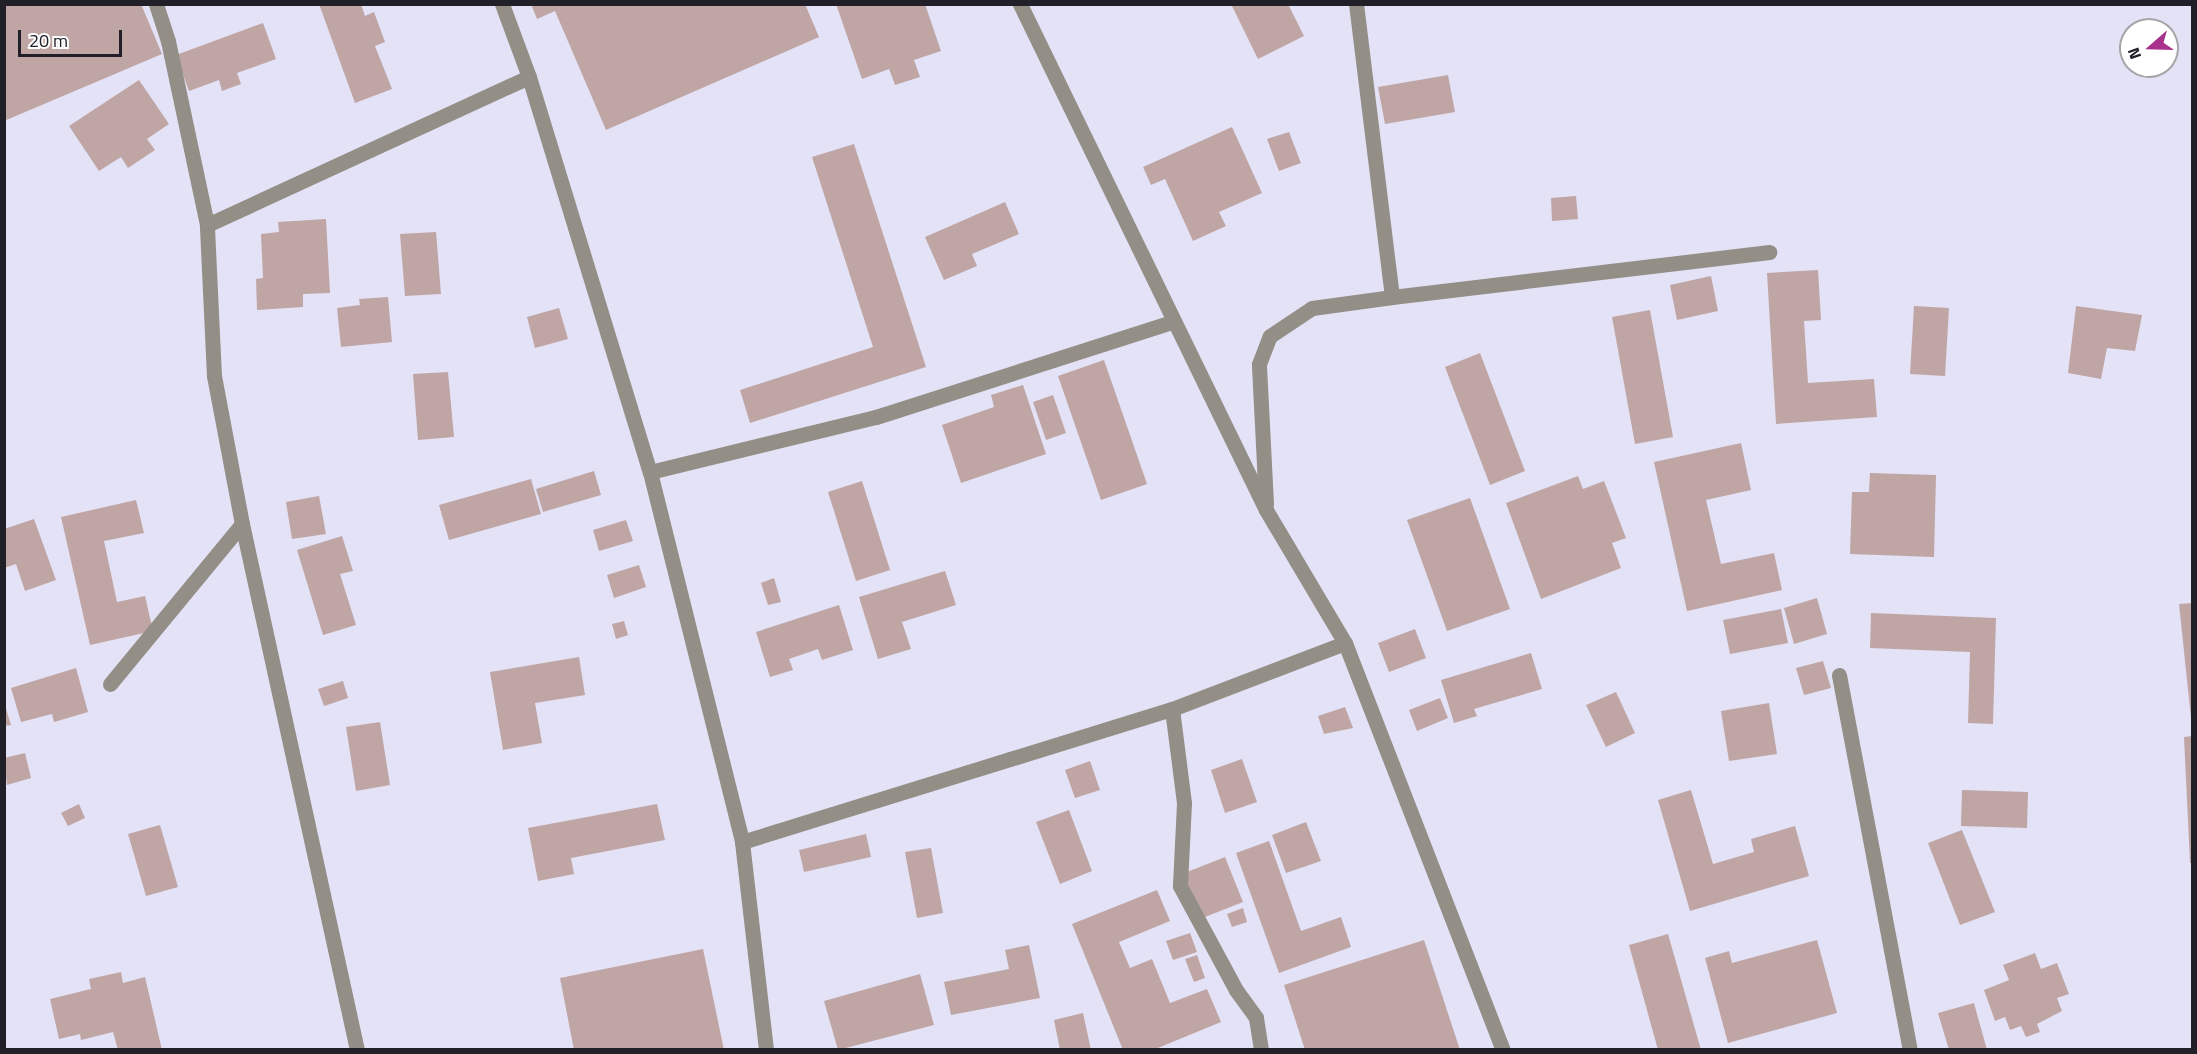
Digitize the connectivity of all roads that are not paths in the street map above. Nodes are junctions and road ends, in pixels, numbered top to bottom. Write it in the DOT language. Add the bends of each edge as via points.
graph roads {
  1 [pos="156,4"];
  2 [pos="502,4"];
  3 [pos="1020,4"];
  4 [pos="1356,4"];
  5 [pos="529,77"];
  6 [pos="207,225"];
  7 [pos="1769,252"];
  8 [pos="1392,297"];
  9 [pos="1172,322"];
  10 [pos="650,472"];
  11 [pos="1266,510"];
  12 [pos="242,524"];
  13 [pos="1345,643"];
  14 [pos="1839,675"];
  15 [pos="110,684"];
  16 [pos="1172,709"];
  17 [pos="741,842"];
  18 [pos="357,1050"];
  19 [pos="766,1050"];
  20 [pos="1261,1050"];
  21 [pos="1503,1050"];
  22 [pos="1910,1050"];
  1 -- 6 [label="street" via="168,41"];
  2 -- 5 [label="street"];
  3 -- 9 [label="street"];
  4 -- 8 [label="street"];
  5 -- 6 [label="street"];
  5 -- 10 [label="street"];
  6 -- 12 [label="street" via="214,376"];
  7 -- 8 [label="street"];
  8 -- 11 [label="street" via="1312,308 1270,336 1259,364"];
  9 -- 10 [label="street" via="876,417"];
  9 -- 11 [label="street"];
  10 -- 17 [label="street"];
  11 -- 13 [label="street"];
  12 -- 15 [label="street"];
  12 -- 18 [label="street"];
  13 -- 16 [label="street"];
  13 -- 21 [label="street"];
  14 -- 22 [label="street"];
  16 -- 17 [label="street"];
  16 -- 20 [label="street" via="1184,803 1180,886 1236,990 1256,1018"];
  17 -- 19 [label="street"];
}
